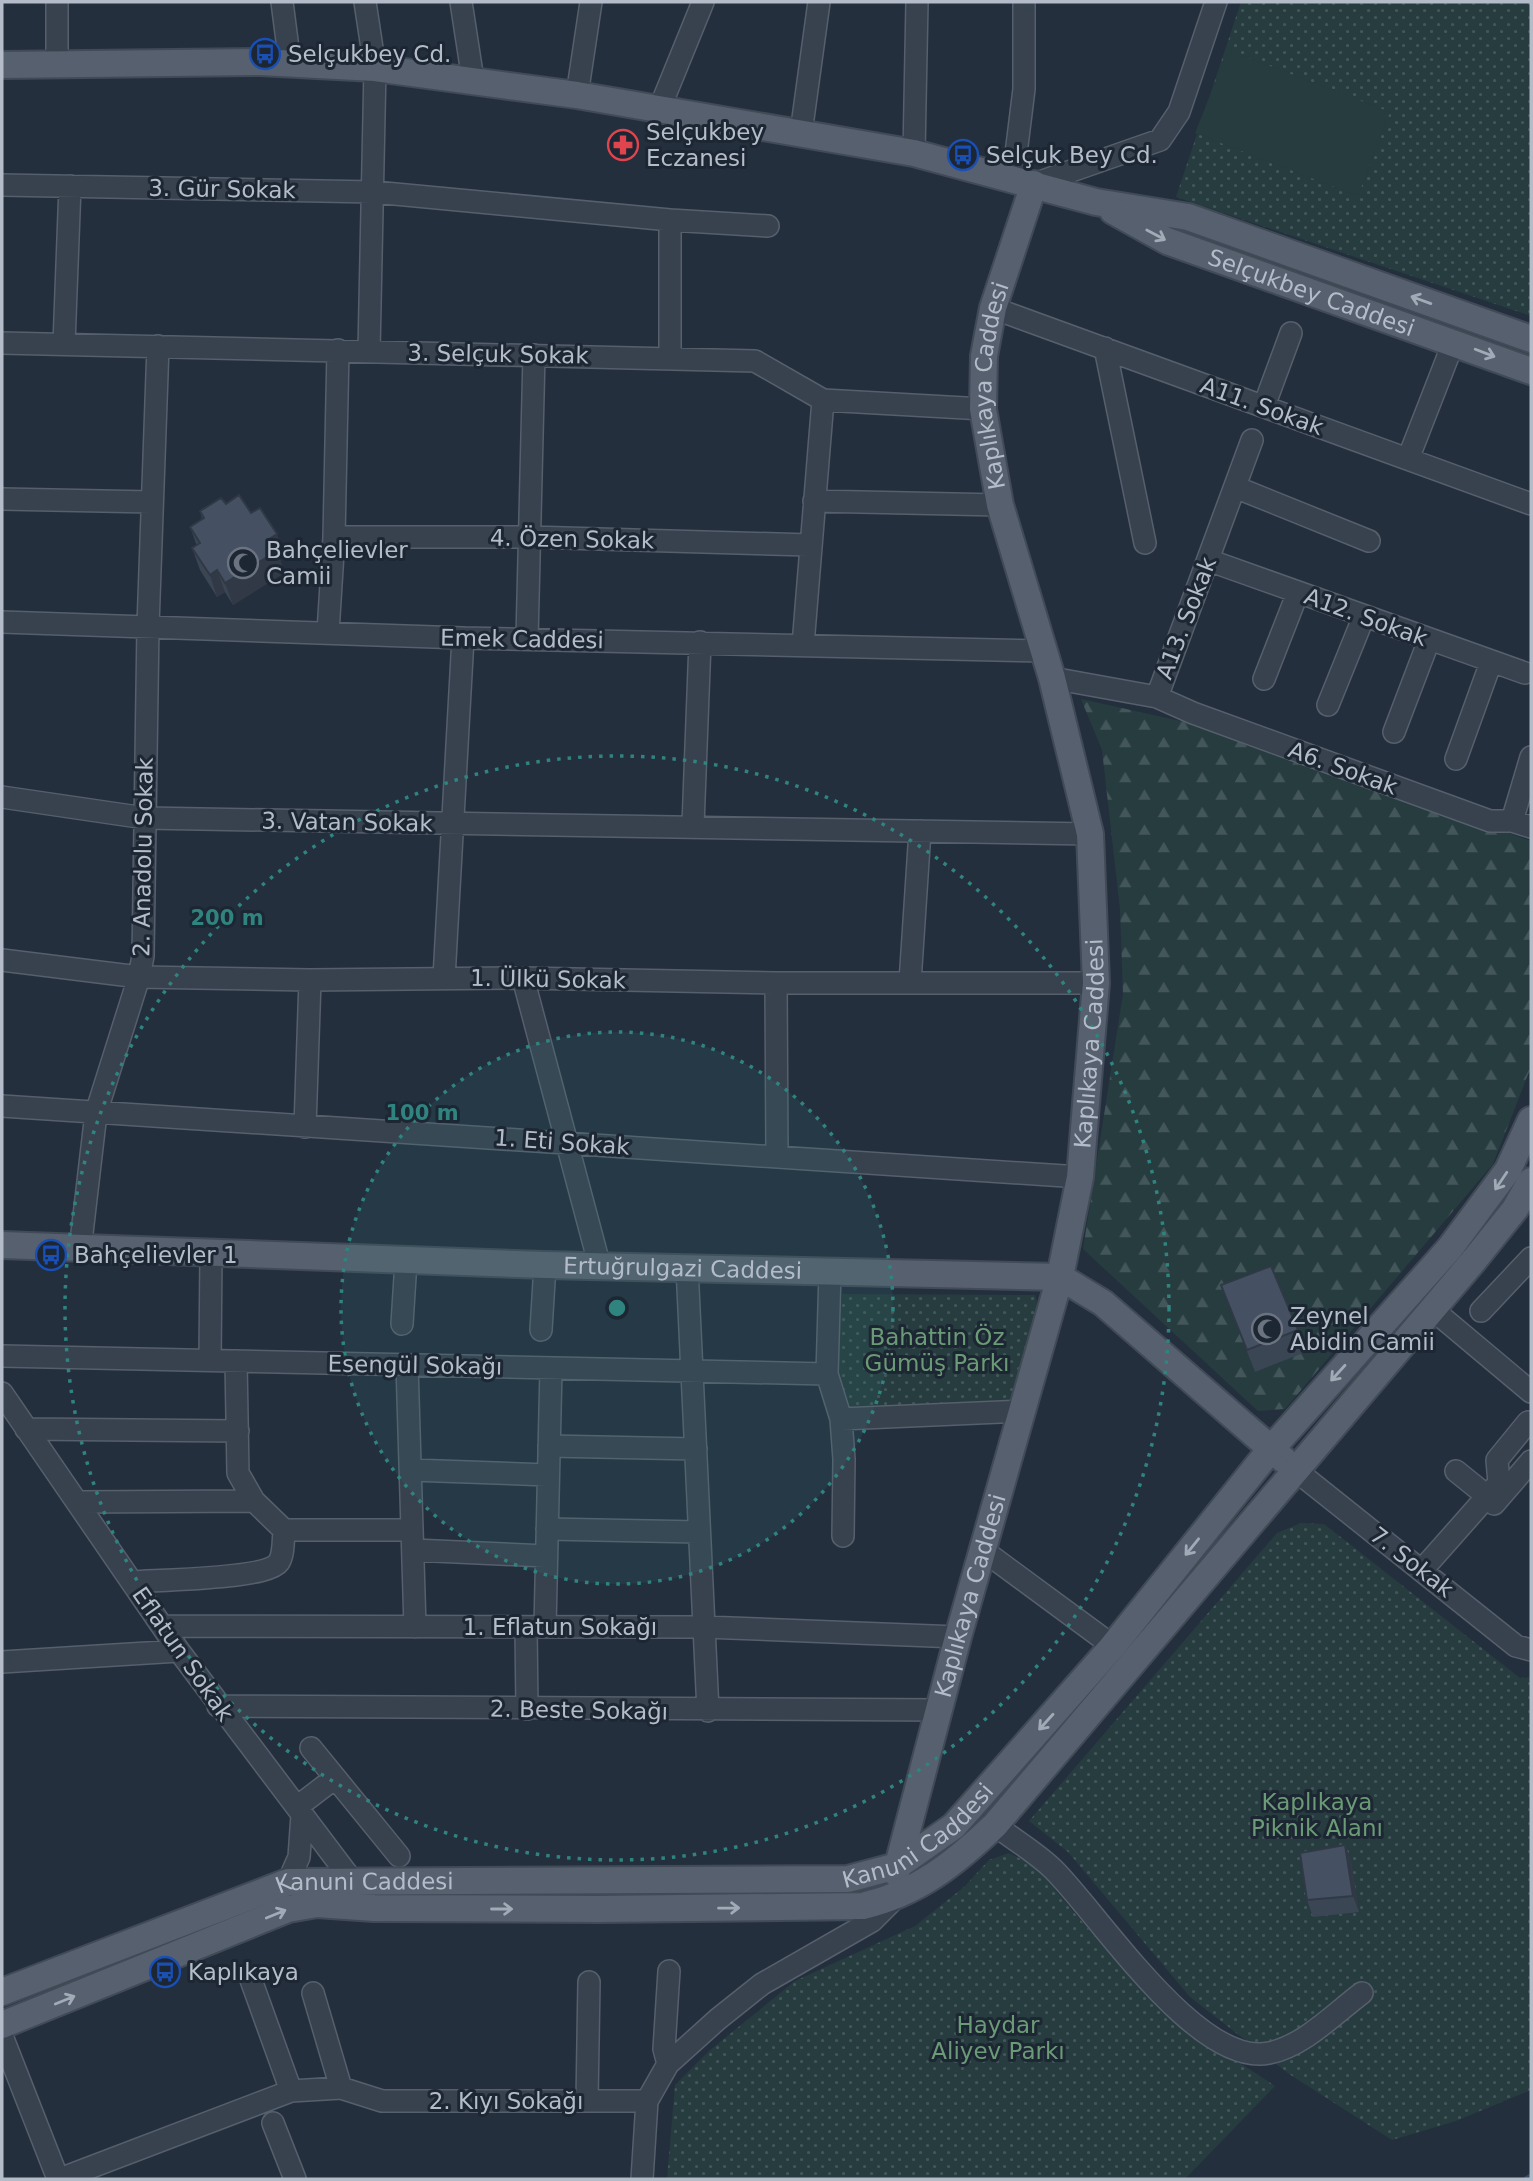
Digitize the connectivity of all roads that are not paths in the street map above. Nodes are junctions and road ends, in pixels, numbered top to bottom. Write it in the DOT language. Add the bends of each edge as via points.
graph roads {
  1 [pos="57,2"];
  2 [pos="282,2"];
  3 [pos="365,2"];
  4 [pos="461,2"];
  5 [pos="591,2"];
  6 [pos="703,2"];
  7 [pos="819,2"];
  8 [pos="917,2"];
  9 [pos="1024,2"];
  10 [pos="1216,2"];
  11 [pos="57,64"];
  12 [pos="290,64"];
  13 [pos="2,65"];
  14 [pos="375,68"];
  15 [pos="473,80"];
  16 [pos="576,96"];
  17 [pos="659,110"];
  18 [pos="801,133"];
  19 [pos="914,153"];
  20 [pos="1023,181"];
  21 [pos="2,185"];
  22 [pos="70,186"];
  23 [pos="374,192"];
  24 [pos="1096,202"];
  25 [pos="670,220"];
  26 [pos="768,226"];
  27 [pos="993,307"];
  28 [pos="1290,333"];
  29 [pos="1531,339"];
  30 [pos="1454,341"];
  31 [pos="2,342"];
  32 [pos="64,344"];
  33 [pos="158,346"];
  34 [pos="1105,348"];
  35 [pos="338,350"];
  36 [pos="369,351"];
  37 [pos="534,355"];
  38 [pos="670,358"];
  39 [pos="1531,370"];
  40 [pos="822,400"];
  41 [pos="1264,406"];
  42 [pos="983,409"];
  43 [pos="1252,440"];
  44 [pos="1408,459"];
  45 [pos="1235,487"];
  46 [pos="2,499"];
  47 [pos="814,501"];
  48 [pos="152,502"];
  49 [pos="1531,503"];
  50 [pos="1000,505"];
  51 [pos="334,537"];
  52 [pos="530,537"];
  53 [pos="1369,541"];
  54 [pos="1145,543"];
  55 [pos="810,545"];
  56 [pos="1209,560"];
  57 [pos="1298,592"];
  58 [pos="1364,616"];
  59 [pos="2,622"];
  60 [pos="148,626"];
  61 [pos="328,632"];
  62 [pos="463,638"];
  63 [pos="527,639"];
  64 [pos="1429,640"];
  65 [pos="700,642"];
  66 [pos="803,645"];
  67 [pos="1043,651"];
  68 [pos="1490,662"];
  69 [pos="1525,673"];
  70 [pos="1052,678"];
  71 [pos="1264,680"];
  72 [pos="1157,697"];
  73 [pos="1328,705"];
  74 [pos="1394,733"];
  75 [pos="1531,757"];
  76 [pos="1456,758"];
  77 [pos="2,797"];
  78 [pos="145,818"];
  79 [pos="1522,824"];
  80 [pos="451,825"];
  81 [pos="693,825"];
  82 [pos="920,831"];
  83 [pos="1090,834"];
  84 [pos="2,960"];
  85 [pos="139,977"];
  86 [pos="444,978"];
  87 [pos="523,978"];
  88 [pos="310,980"];
  89 [pos="911,982"];
  90 [pos="1096,983"];
  91 [pos="776,984"];
  92 [pos="2,1107"];
  93 [pos="96,1113"];
  94 [pos="1531,1120"];
  95 [pos="305,1127"];
  96 [pos="565,1142"];
  97 [pos="777,1156"];
  98 [pos="1080,1177"];
  99 [pos="1531,1181"];
  100 [pos="2,1245"];
  101 [pos="80,1250"];
  102 [pos="211,1255"];
  103 [pos="1531,1258"];
  104 [pos="406,1261"];
  105 [pos="545,1265"];
  106 [pos="600,1267"];
  107 [pos="687,1268"];
  108 [pos="830,1272"];
  109 [pos="1060,1277"];
  110 [pos="1433,1308"];
  111 [pos="1481,1311"];
  112 [pos="402,1324"];
  113 [pos="541,1330"];
  114 [pos="2,1356"];
  115 [pos="210,1360"];
  116 [pos="236,1361"];
  117 [pos="407,1365"];
  118 [pos="551,1368"];
  119 [pos="692,1371"];
  120 [pos="827,1374"];
  121 [pos="1531,1392"];
  122 [pos="2,1393"];
  123 [pos="1023,1410"];
  124 [pos="841,1419"];
  125 [pos="1528,1422"];
  126 [pos="26,1429"];
  127 [pos="238,1431"];
  128 [pos="549,1446"];
  129 [pos="1270,1448"];
  130 [pos="696,1450"];
  131 [pos="1531,1461"];
  132 [pos="1294,1469"];
  133 [pos="411,1470"];
  134 [pos="1456,1471"];
  135 [pos="548,1475"];
  136 [pos="1487,1496"];
  137 [pos="254,1501"];
  138 [pos="78,1502"];
  139 [pos="284,1530"];
  140 [pos="547,1530"];
  141 [pos="699,1532"];
  142 [pos="843,1536"];
  143 [pos="413,1540"];
  144 [pos="984,1551"];
  145 [pos="546,1556"];
  146 [pos="1426,1573"];
  147 [pos="133,1582"];
  148 [pos="162,1626"];
  149 [pos="415,1627"];
  150 [pos="535,1627"];
  151 [pos="704,1628"];
  152 [pos="958,1637"];
  153 [pos="1113,1646"];
  154 [pos="1531,1650"];
  155 [pos="179,1651"];
  156 [pos="2,1662"];
  157 [pos="218,1706"];
  158 [pos="527,1709"];
  159 [pos="940,1710"];
  160 [pos="708,1711"];
  161 [pos="311,1748"];
  162 [pos="335,1778"];
  163 [pos="299,1811"];
  164 [pos="995,1825"];
  165 [pos="399,1856"];
  166 [pos="897,1866"];
  167 [pos="288,1882"];
  168 [pos="352,1883"];
  169 [pos="894,1899"];
  170 [pos="374,1908"];
  171 [pos="669,1971"];
  172 [pos="251,1980"];
  173 [pos="589,1982"];
  174 [pos="2,1992"];
  175 [pos="313,1993"];
  176 [pos="1362,1993"];
  177 [pos="2,2025"];
  178 [pos="2,2036"];
  179 [pos="668,2064"];
  180 [pos="341,2088"];
  181 [pos="291,2091"];
  182 [pos="587,2101"];
  183 [pos="647,2101"];
  184 [pos="273,2123"];
  185 [pos="60,2179"];
  186 [pos="295,2179"];
  187 [pos="642,2179"];
  1 -- 11 [label="street"];
  2 -- 12 [label="street"];
  3 -- 14 [label="street"];
  4 -- 15 [label="street"];
  5 -- 16 [label="street"];
  6 -- 17 [label="street"];
  7 -- 18 [label="street"];
  8 -- 19 [label="street"];
  9 -- 20 [label="street"];
  10 -- 20 [label="street" via="1179,112 1160,140"];
  11 -- 12 [label="main road, Selçukbey Caddesi"];
  11 -- 13 [label="main road, Selçukbey Caddesi"];
  12 -- 14 [label="main road, Selçukbey Caddesi"];
  14 -- 15 [label="main road, Selçukbey Caddesi"];
  14 -- 23 [label="street"];
  15 -- 16 [label="main road, Selçukbey Caddesi"];
  16 -- 17 [label="main road, Selçukbey Caddesi"];
  17 -- 18 [label="main road, Selçukbey Caddesi"];
  18 -- 19 [label="main road, Selçukbey Caddesi"];
  19 -- 20 [label="main road, Selçukbey Caddesi"];
  20 -- 24 [label="main road, Selçukbey Caddesi"];
  20 -- 27 [label="main road, Kaplıkaya Caddesi"];
  21 -- 22 [label="street, 3. Gür Sokak"];
  22 -- 23 [label="street, 3. Gür Sokak"];
  22 -- 32 [label="street"];
  23 -- 25 [label="street, 3. Gür Sokak"];
  23 -- 36 [label="street"];
  29 -- 24 [label="main road, Selçukbey Caddesi, one-way" via="1188,216"];
  24 -- 30 [label="main road, Selçukbey Caddesi, one-way" via="1167,241"];
  25 -- 26 [label="street"];
  25 -- 38 [label="street"];
  27 -- 34 [label="street, A11. Sokak"];
  27 -- 42 [label="main road, Kaplıkaya Caddesi" via="984,356"];
  28 -- 41 [label="street"];
  30 -- 39 [label="main road, Selçukbey Caddesi, one-way"];
  30 -- 44 [label="street"];
  31 -- 32 [label="street, 3. Selçuk Sokak"];
  32 -- 33 [label="street, 3. Selçuk Sokak"];
  33 -- 35 [label="street, 3. Selçuk Sokak"];
  33 -- 48 [label="street, 2. Anadolu Sokak"];
  34 -- 41 [label="street, A11. Sokak"];
  34 -- 54 [label="street"];
  35 -- 36 [label="street, 3. Selçuk Sokak"];
  35 -- 51 [label="street"];
  36 -- 37 [label="street, 3. Selçuk Sokak"];
  37 -- 38 [label="street, 3. Selçuk Sokak"];
  37 -- 52 [label="street"];
  38 -- 40 [label="street, 3. Selçuk Sokak" via="755,361"];
  40 -- 42 [label="street, 3. Selçuk Sokak"];
  40 -- 47 [label="street"];
  41 -- 44 [label="street, A11. Sokak"];
  42 -- 50 [label="main road, Kaplıkaya Caddesi"];
  43 -- 45 [label="street, A13. Sokak"];
  44 -- 49 [label="street, A11. Sokak"];
  45 -- 53 [label="street"];
  45 -- 56 [label="street, A13. Sokak"];
  46 -- 48 [label="street"];
  47 -- 50 [label="street"];
  47 -- 55 [label="street"];
  48 -- 60 [label="street, 2. Anadolu Sokak"];
  50 -- 67 [label="main road, Kaplıkaya Caddesi"];
  51 -- 52 [label="street, 4. Özen Sokak"];
  51 -- 61 [label="street"];
  52 -- 55 [label="street, 4. Özen Sokak"];
  52 -- 63 [label="street"];
  55 -- 66 [label="street"];
  56 -- 57 [label="street, A12. Sokak"];
  56 -- 72 [label="street, A13. Sokak"];
  57 -- 58 [label="street, A12. Sokak"];
  57 -- 71 [label="street"];
  58 -- 64 [label="street, A12. Sokak"];
  58 -- 73 [label="street"];
  59 -- 60 [label="street, Emek Caddesi"];
  60 -- 61 [label="street, Emek Caddesi"];
  60 -- 78 [label="street, 2. Anadolu Sokak"];
  61 -- 62 [label="street, Emek Caddesi"];
  62 -- 63 [label="street, Emek Caddesi"];
  62 -- 80 [label="street"];
  63 -- 65 [label="street, Emek Caddesi"];
  64 -- 68 [label="street, A12. Sokak"];
  64 -- 74 [label="street"];
  65 -- 66 [label="street, Emek Caddesi"];
  65 -- 81 [label="street"];
  66 -- 67 [label="street, Emek Caddesi"];
  67 -- 70 [label="main road, Kaplıkaya Caddesi"];
  68 -- 69 [label="street, A12. Sokak"];
  68 -- 76 [label="street"];
  70 -- 72 [label="street, A13. Sokak"];
  70 -- 83 [label="main road, Kaplıkaya Caddesi"];
  72 -- 79 [label="street, A6. Sokak" via="1490,821"];
  75 -- 79 [label="street"];
  77 -- 78 [label="street, 3. Vatan Sokak"];
  78 -- 80 [label="street, 3. Vatan Sokak"];
  78 -- 85 [label="street, 2. Anadolu Sokak"];
  80 -- 81 [label="street, 3. Vatan Sokak"];
  80 -- 86 [label="street"];
  81 -- 82 [label="street, 3. Vatan Sokak"];
  82 -- 83 [label="street, 3. Vatan Sokak"];
  82 -- 89 [label="street"];
  83 -- 90 [label="main road, Kaplıkaya Caddesi"];
  84 -- 85 [label="street, 1. Ülkü Sokak"];
  85 -- 88 [label="street, 1. Ülkü Sokak"];
  85 -- 93 [label="street, 2. Anadolu Sokak"];
  86 -- 87 [label="street, 1. Ülkü Sokak"];
  86 -- 88 [label="street, 1. Ülkü Sokak"];
  87 -- 91 [label="street, 1. Ülkü Sokak"];
  87 -- 96 [label="street"];
  88 -- 95 [label="street"];
  89 -- 90 [label="street, 1. Ülkü Sokak"];
  89 -- 91 [label="street, 1. Ülkü Sokak"];
  90 -- 98 [label="main road, Kaplıkaya Caddesi"];
  91 -- 97 [label="street"];
  92 -- 93 [label="street, 1. Eti Sokak"];
  93 -- 95 [label="street, 1. Eti Sokak"];
  93 -- 101 [label="street, 2. Anadolu Sokak"];
  94 -- 129 [label="main road, Kanuni Caddesi, one-way" via="1508,1170 1450,1248"];
  95 -- 96 [label="street, 1. Eti Sokak"];
  96 -- 97 [label="street, 1. Eti Sokak"];
  96 -- 106 [label="street"];
  97 -- 98 [label="street, 1. Eti Sokak"];
  98 -- 109 [label="main road, Kaplıkaya Caddesi"];
  99 -- 110 [label="main road, Kanuni Caddesi" via="1514,1209"];
  100 -- 101 [label="main road, Ertuğrulgazi Caddesi"];
  101 -- 102 [label="main road, Ertuğrulgazi Caddesi"];
  102 -- 104 [label="main road, Ertuğrulgazi Caddesi"];
  102 -- 115 [label="street"];
  103 -- 111 [label="street"];
  104 -- 105 [label="main road, Ertuğrulgazi Caddesi"];
  104 -- 112 [label="street"];
  105 -- 106 [label="main road, Ertuğrulgazi Caddesi"];
  105 -- 113 [label="street"];
  106 -- 107 [label="main road, Ertuğrulgazi Caddesi"];
  107 -- 108 [label="main road, Ertuğrulgazi Caddesi"];
  107 -- 119 [label="street"];
  108 -- 109 [label="main road, Ertuğrulgazi Caddesi"];
  108 -- 120 [label="street"];
  109 -- 123 [label="main road, Kaplıkaya Caddesi"];
  109 -- 129 [label="main road, Ertuğrulgazi Caddesi" via="1103,1303"];
  110 -- 121 [label="street"];
  110 -- 132 [label="main road, Kanuni Caddesi"];
  114 -- 115 [label="street, Esengül Sokağı"];
  115 -- 116 [label="street, Esengül Sokağı"];
  116 -- 117 [label="street, Esengül Sokağı"];
  116 -- 127 [label="street"];
  117 -- 118 [label="street, Esengül Sokağı"];
  117 -- 133 [label="street"];
  118 -- 119 [label="street, Esengül Sokağı"];
  118 -- 128 [label="street"];
  119 -- 120 [label="street, Esengül Sokağı"];
  119 -- 130 [label="street"];
  120 -- 124 [label="street"];
  122 -- 126 [label="street, Eflatun Sokak"];
  123 -- 124 [label="street"];
  123 -- 144 [label="main road, Kaplıkaya Caddesi"];
  124 -- 142 [label="street"];
  125 -- 136 [label="street" via="1497,1460 1499,1483"];
  126 -- 127 [label="street"];
  126 -- 138 [label="street, Eflatun Sokak"];
  127 -- 137 [label="street" via="238,1473"];
  128 -- 130 [label="street"];
  128 -- 135 [label="street"];
  129 -- 132 [label="main road, Ertuğrulgazi Caddesi"];
  129 -- 153 [label="main road, Kanuni Caddesi, one-way"];
  130 -- 141 [label="street"];
  131 -- 146 [label="street"];
  132 -- 146 [label="street, 7. Sokak"];
  132 -- 164 [label="main road, Kanuni Caddesi"];
  133 -- 135 [label="street"];
  133 -- 143 [label="street"];
  134 -- 136 [label="street"];
  135 -- 140 [label="street"];
  136 -- 146 [label="street"];
  137 -- 138 [label="street"];
  137 -- 139 [label="street"];
  138 -- 147 [label="street, Eflatun Sokak"];
  139 -- 143 [label="street"];
  139 -- 147 [label="street" via="281,1560 272,1569"];
  140 -- 141 [label="street"];
  140 -- 145 [label="street"];
  141 -- 151 [label="street"];
  143 -- 145 [label="street"];
  143 -- 149 [label="street"];
  144 -- 152 [label="main road, Kaplıkaya Caddesi"];
  144 -- 153 [label="street"];
  145 -- 150 [label="street"];
  146 -- 154 [label="street, 7. Sokak" via="1516,1646"];
  147 -- 148 [label="street, Eflatun Sokak"];
  148 -- 149 [label="street, 1. Eflatun Sokağı"];
  148 -- 155 [label="street, Eflatun Sokak"];
  149 -- 150 [label="street, 1. Eflatun Sokağı"];
  150 -- 151 [label="street, 1. Eflatun Sokağı"];
  150 -- 158 [label="street"];
  151 -- 152 [label="street, 1. Eflatun Sokağı"];
  151 -- 160 [label="street"];
  152 -- 159 [label="main road, Kaplıkaya Caddesi"];
  153 -- 166 [label="main road, Kanuni Caddesi, one-way" via="954,1826"];
  155 -- 156 [label="street"];
  155 -- 157 [label="street, Eflatun Sokak"];
  157 -- 158 [label="street, 2. Beste Sokağı"];
  157 -- 163 [label="street, Eflatun Sokak"];
  158 -- 160 [label="street, 2. Beste Sokağı"];
  159 -- 160 [label="street, 2. Beste Sokağı"];
  159 -- 166 [label="main road, Kaplıkaya Caddesi"];
  161 -- 162 [label="street"];
  162 -- 163 [label="street"];
  162 -- 165 [label="street"];
  163 -- 167 [label="street" via="299,1857"];
  163 -- 168 [label="street, Eflatun Sokak"];
  164 -- 169 [label="main road, Kanuni Caddesi" via="933,1879"];
  164 -- 176 [label="street" via="1053,1869 1147,1980 1185,2016 1243,2054 1290,2046"];
  166 -- 168 [label="main road, Kanuni Caddesi" via="848,1879"];
  166 -- 169 [label="main road, Kaplıkaya Caddesi"];
  167 -- 168 [label="main road, Kanuni Caddesi"];
  167 -- 174 [label="main road, Kanuni Caddesi"];
  168 -- 170 [label="street, Eflatun Sokak"];
  170 -- 169 [label="main road, Kanuni Caddesi, one-way" via="863,1906"];
  169 -- 179 [label="street" via="872,1921 762,1983"];
  177 -- 170 [label="main road, Kanuni Caddesi, one-way" via="288,1909 317,1904"];
  171 -- 179 [label="street" via="664,2049"];
  172 -- 181 [label="street"];
  173 -- 182 [label="street"];
  175 -- 180 [label="street"];
  178 -- 185 [label="street"];
  179 -- 183 [label="street"];
  180 -- 181 [label="street, 2. Kıyı Sokağı"];
  180 -- 182 [label="street, 2. Kıyı Sokağı" via="382,2101"];
  181 -- 185 [label="street, 2. Kıyı Sokağı"];
  182 -- 183 [label="street, 2. Kıyı Sokağı"];
  183 -- 187 [label="street"];
  184 -- 186 [label="street"];
}
